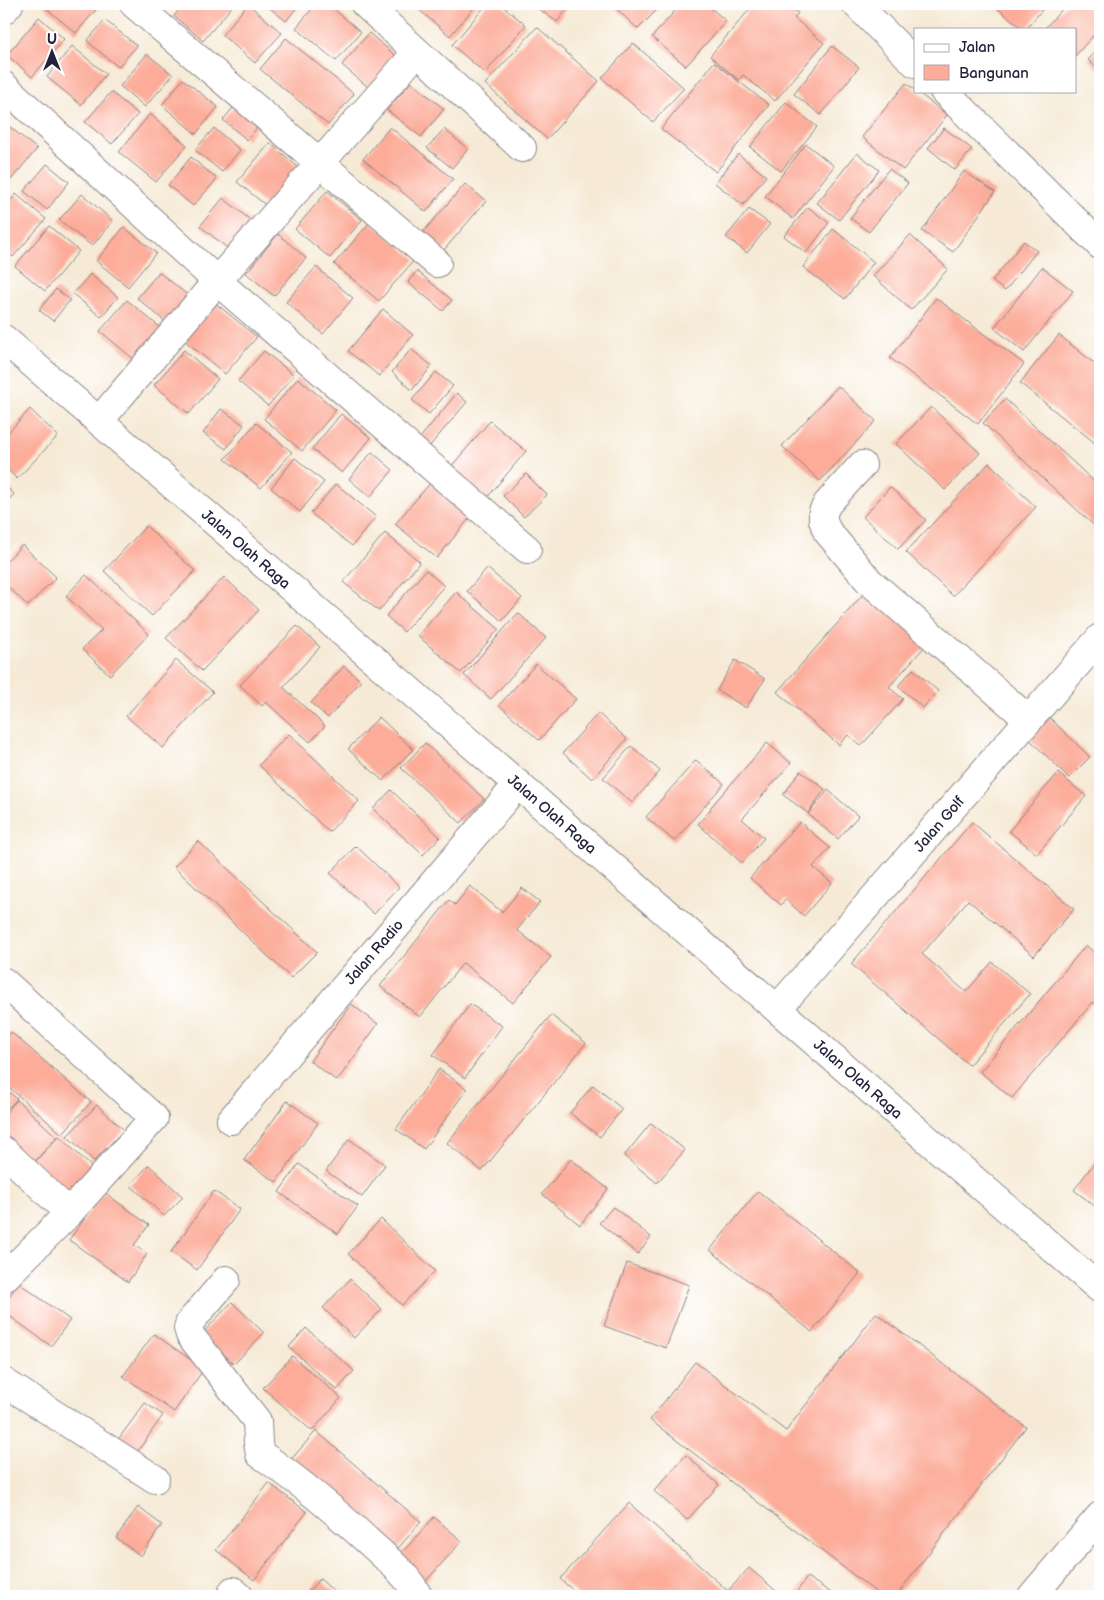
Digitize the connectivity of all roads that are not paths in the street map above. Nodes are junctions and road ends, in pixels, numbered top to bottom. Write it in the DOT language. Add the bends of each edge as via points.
graph roads {
  1 [pos="9,4"];
  2 [pos="134,4"];
  3 [pos="365,4"];
  4 [pos="856,4"];
  5 [pos="4,10"];
  6 [pos="417,52"];
  7 [pos="914,61"];
  8 [pos="4,86"];
  9 [pos="945,92"];
  10 [pos="522,148"];
  11 [pos="321,164"];
  12 [pos="1100,245"];
  13 [pos="437,263"];
  14 [pos="217,281"];
  15 [pos="4,339"];
  16 [pos="98,421"];
  17 [pos="862,465"];
  18 [pos="527,549"];
  19 [pos="1100,638"];
  20 [pos="1029,720"];
  21 [pos="518,784"];
  22 [pos="4,982"];
  23 [pos="778,1009"];
  24 [pos="230,1120"];
  25 [pos="4,1150"];
  26 [pos="69,1213"];
  27 [pos="4,1278"];
  28 [pos="226,1280"];
  29 [pos="1100,1289"];
  30 [pos="4,1382"];
  31 [pos="155,1479"];
  32 [pos="1095,1533"];
  33 [pos="418,1596"];
  34 [pos="1032,1596"];
  1 -- 5 [label="street"];
  2 -- 11 [label="street"];
  3 -- 6 [label="street"];
  4 -- 7 [label="street"];
  6 -- 10 [label="street"];
  6 -- 11 [label="street"];
  8 -- 14 [label="street"];
  9 -- 12 [label="street"];
  11 -- 13 [label="street"];
  11 -- 14 [label="street"];
  14 -- 16 [label="street"];
  14 -- 18 [label="street"];
  15 -- 16 [label="street, Jalan Olah Raga"];
  16 -- 21 [label="street, Jalan Olah Raga"];
  17 -- 20 [label="street" via="827,504 824,512 827,531 868,580"];
  19 -- 20 [label="street, Jalan Golf"];
  20 -- 23 [label="street, Jalan Golf"];
  21 -- 23 [label="street, Jalan Olah Raga"];
  21 -- 24 [label="street, Jalan Radio"];
  22 -- 26 [label="street" via="154,1118"];
  23 -- 29 [label="street, Jalan Olah Raga"];
  25 -- 26 [label="street"];
  26 -- 27 [label="street"];
  28 -- 33 [label="street" via="188,1328 190,1335 257,1421 260,1454 344,1519 396,1567"];
  30 -- 31 [label="street"];
  32 -- 34 [label="street"];
}
